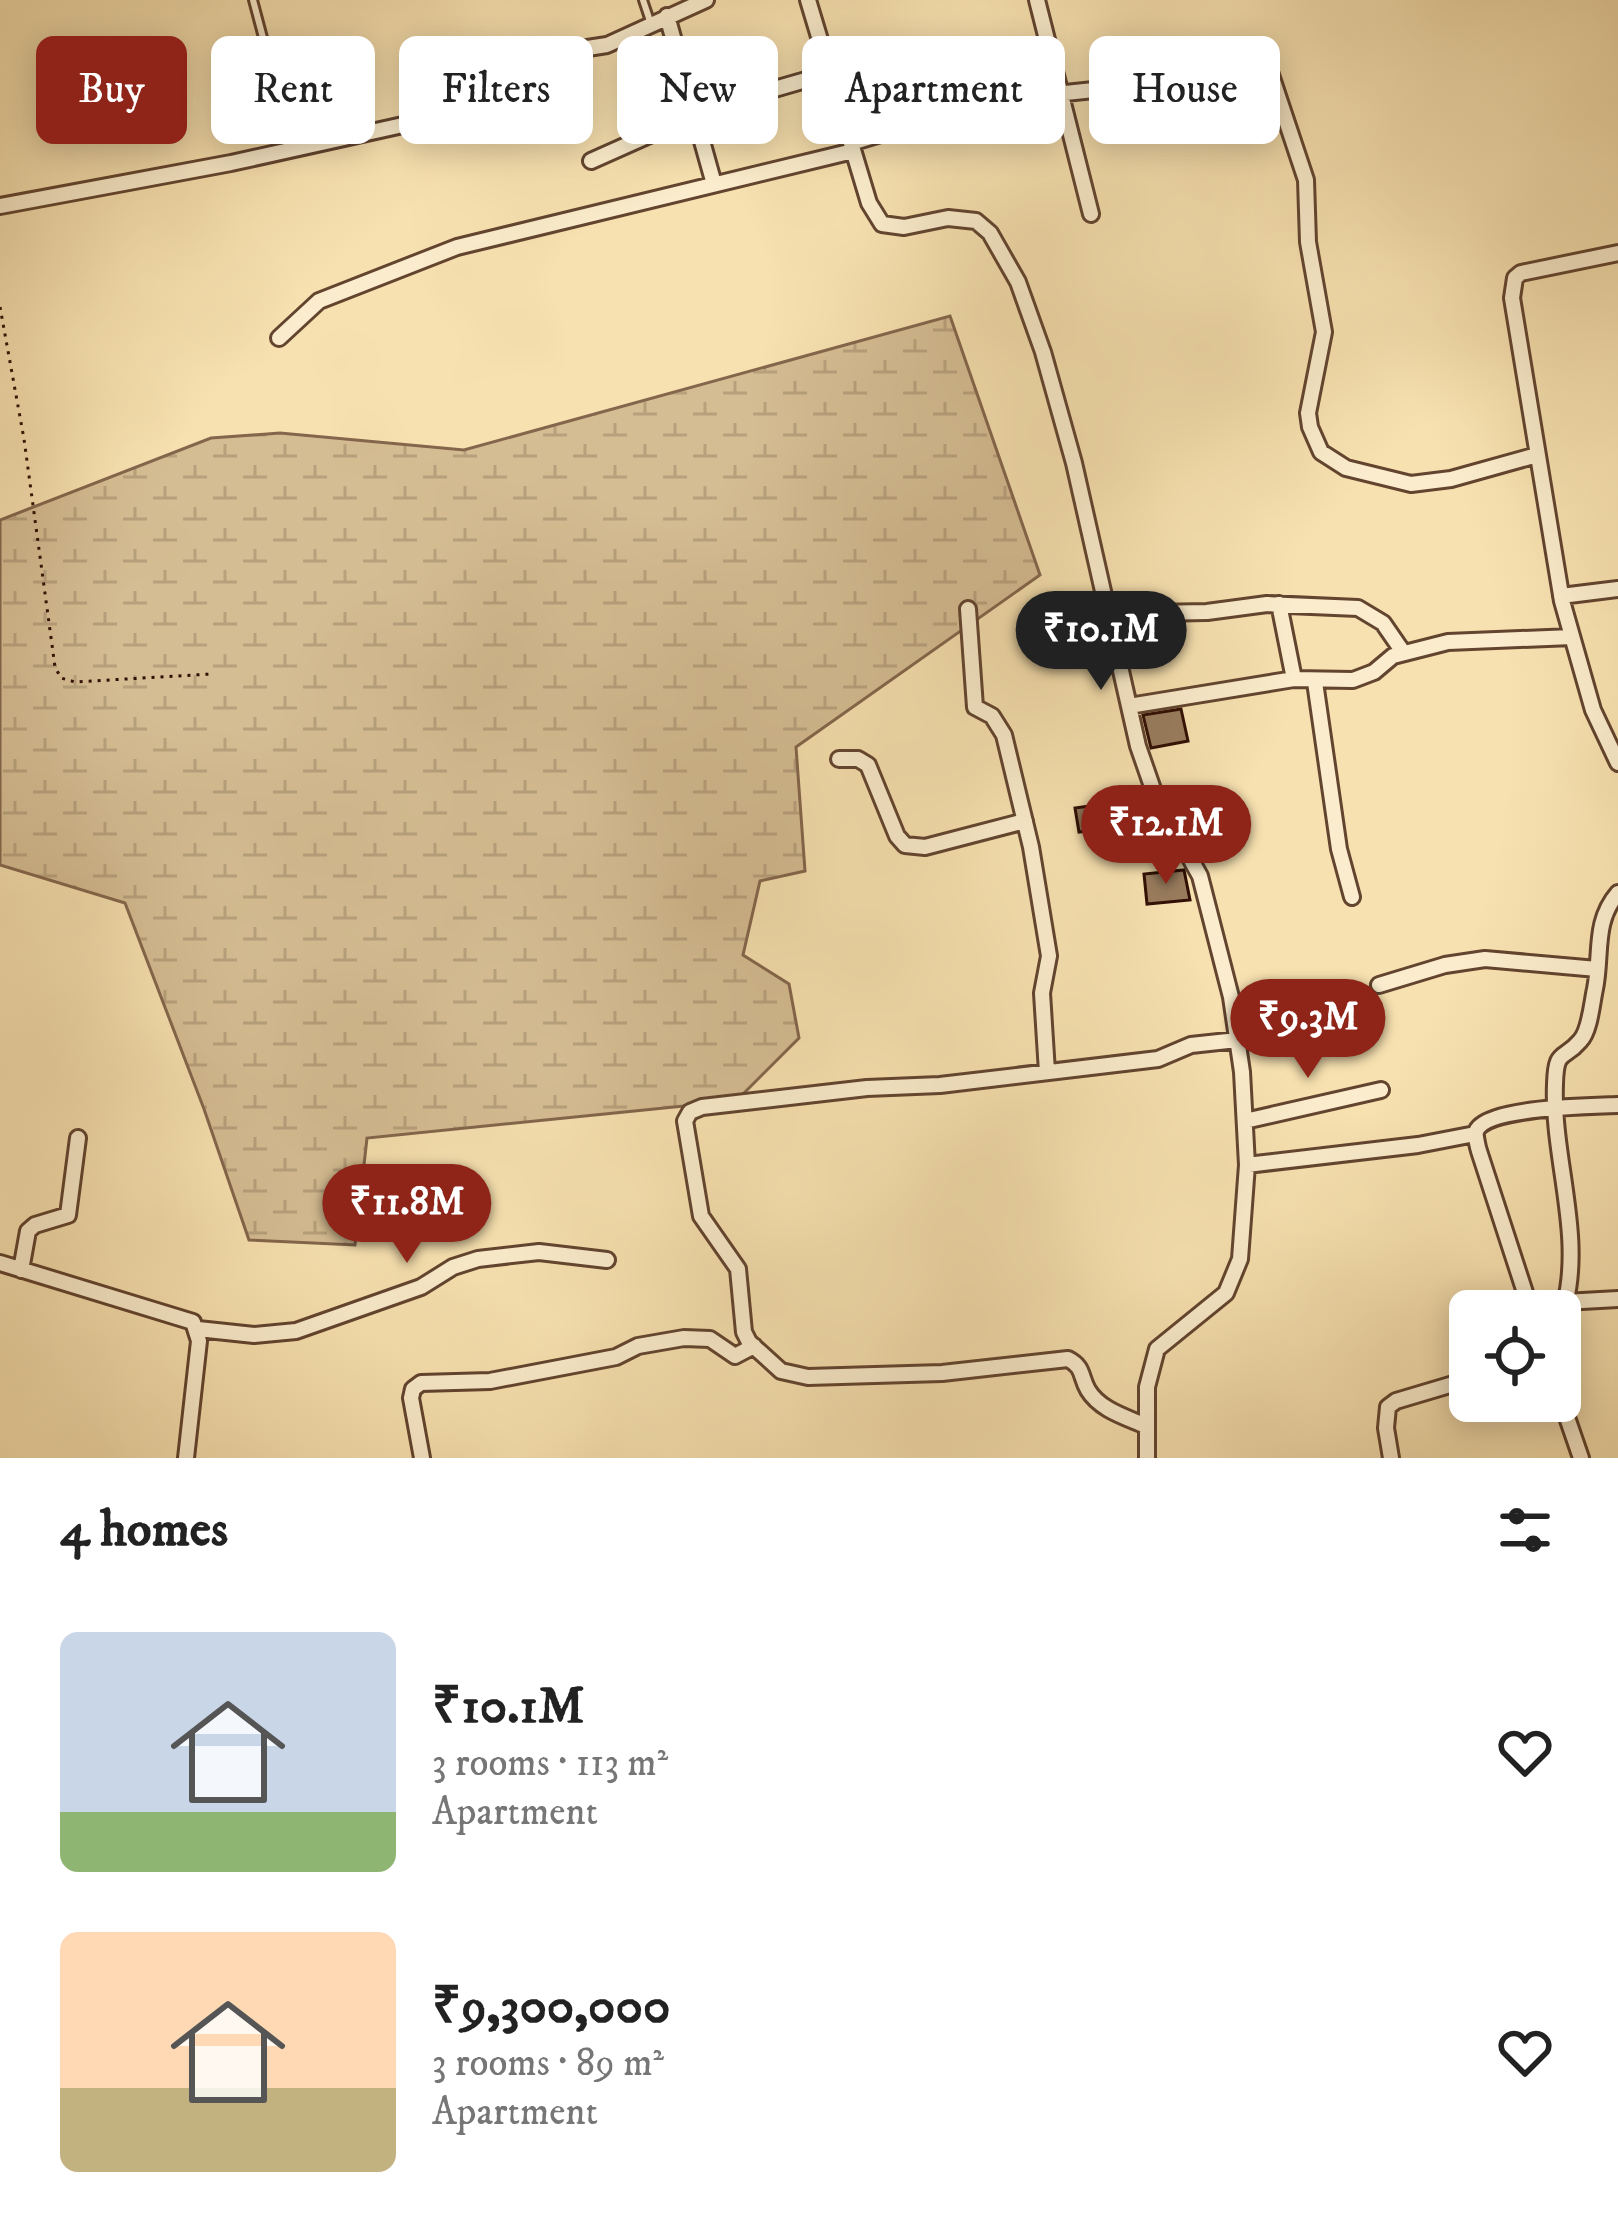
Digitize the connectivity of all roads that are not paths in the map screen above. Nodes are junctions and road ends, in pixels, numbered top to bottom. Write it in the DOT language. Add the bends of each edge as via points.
graph roads {
  1 [pos="253,0"];
  2 [pos="643,0"];
  3 [pos="706,0"];
  4 [pos="808,0"];
  5 [pos="1037,0"];
  6 [pos="667,16"];
  7 [pos="651,24"];
  8 [pos="673,36"];
  9 [pos="819,36"];
  10 [pos="1046,36"];
  11 [pos="593,47"];
  12 [pos="1065,92"];
  13 [pos="1065,108"];
  14 [pos="399,126"];
  15 [pos="628,144"];
  16 [pos="703,144"];
  17 [pos="851,144"];
  18 [pos="861,144"];
  19 [pos="852,147"];
  20 [pos="293,149"];
  21 [pos="591,161"];
  22 [pos="714,184"];
  23 [pos="0,206"];
  24 [pos="1091,214"];
  25 [pos="1618,253"];
  26 [pos="280,338"];
  27 [pos="1537,455"];
  28 [pos="1618,589"];
  29 [pos="1561,596"];
  30 [pos="1279,604"];
  31 [pos="968,609"];
  32 [pos="1113,620"];
  33 [pos="1572,637"];
  34 [pos="1403,652"];
  35 [pos="1294,679"];
  36 [pos="1316,682"];
  37 [pos="1130,706"];
  38 [pos="1618,724"];
  39 [pos="1600,728"];
  40 [pos="839,759"];
  41 [pos="1618,763"];
  42 [pos="1025,821"];
  43 [pos="1618,892"];
  44 [pos="1352,897"];
  45 [pos="1597,969"];
  46 [pos="1379,985"];
  47 [pos="1238,1040"];
  48 [pos="1047,1072"];
  49 [pos="1381,1090"];
  50 [pos="1618,1105"];
  51 [pos="1555,1109"];
  52 [pos="1245,1121"];
  53 [pos="1475,1134"];
  54 [pos="78,1138"];
  55 [pos="1247,1165"];
  56 [pos="607,1260"];
  57 [pos="0,1263"];
  58 [pos="21,1270"];
  59 [pos="1524,1290"];
  60 [pos="1566,1290"];
  61 [pos="1618,1300"];
  62 [pos="1581,1303"];
  63 [pos="198,1329"];
  64 [pos="754,1346"];
  65 [pos="1449,1385"];
  66 [pos="1569,1422"];
  67 [pos="1146,1426"];
  68 [pos="186,1458"];
  69 [pos="422,1458"];
  70 [pos="1147,1458"];
  71 [pos="1391,1458"];
  72 [pos="1581,1458"];
  1 -- 20 [label="lane"];
  2 -- 7 [label="lane"];
  3 -- 6 [label="street"];
  4 -- 9 [label="street"];
  5 -- 10 [label="street"];
  6 -- 7 [label="street"];
  6 -- 8 [label="street"];
  7 -- 11 [label="street"];
  12 -- 27 [label="street" via="1142,85 1260,57 1306,180 1324,332 1308,413 1322,452 1346,468 1411,484"];
  13 -- 24 [label="street"];
  14 -- 20 [label="street"];
  15 -- 21 [label="street"];
  16 -- 22 [label="street"];
  17 -- 19 [label="street"];
  18 -- 19 [label="street"];
  19 -- 22 [label="street"];
  19 -- 32 [label="street" via="882,224 976,221 1007,260 1043,352"];
  20 -- 23 [label="street"];
  22 -- 26 [label="street" via="457,248 319,301"];
  25 -- 27 [label="street" via="1515,278 1514,323"];
  27 -- 29 [label="street"];
  28 -- 29 [label="street"];
  29 -- 33 [label="street"];
  30 -- 32 [label="street"];
  30 -- 34 [label="street" via="1365,610"];
  30 -- 35 [label="street"];
  31 -- 42 [label="street" via="975,707 1004,735"];
  32 -- 37 [label="street"];
  33 -- 34 [label="street" via="1466,639"];
  33 -- 39 [label="street"];
  34 -- 36 [label="street" via="1353,680"];
  35 -- 36 [label="street"];
  35 -- 37 [label="street"];
  36 -- 44 [label="street"];
  37 -- 47 [label="street" via="1155,795 1200,876"];
  38 -- 39 [label="street"];
  39 -- 41 [label="street"];
  40 -- 42 [label="street" via="868,765 905,844 925,847"];
  42 -- 48 [label="street" via="1048,946"];
  43 -- 45 [label="street" via="1599,931"];
  45 -- 46 [label="street" via="1485,958"];
  45 -- 51 [label="street" via="1584,1036 1557,1063"];
  47 -- 48 [label="street"];
  47 -- 52 [label="street"];
  48 -- 64 [label="street" via="690,1112 701,1216 738,1269 742,1321"];
  49 -- 52 [label="street"];
  50 -- 51 [label="street"];
  51 -- 53 [label="street" via="1495,1117"];
  51 -- 60 [label="street"];
  52 -- 55 [label="street"];
  53 -- 55 [label="street"];
  53 -- 59 [label="street"];
  54 -- 58 [label="street" via="68,1216 28,1231"];
  55 -- 67 [label="street" via="1235,1276 1211,1308 1157,1349"];
  56 -- 63 [label="street" via="539,1252 478,1258 296,1331"];
  57 -- 58 [label="street"];
  58 -- 63 [label="street"];
  61 -- 62 [label="street"];
  63 -- 68 [label="street"];
  64 -- 67 [label="street" via="782,1371 808,1377 1068,1359 1098,1401"];
  64 -- 69 [label="street" via="736,1357 710,1340 685,1338 490,1382 421,1383 410,1398"];
  65 -- 71 [label="street" via="1388,1407"];
  66 -- 72 [label="street"];
  67 -- 70 [label="street"];
}
